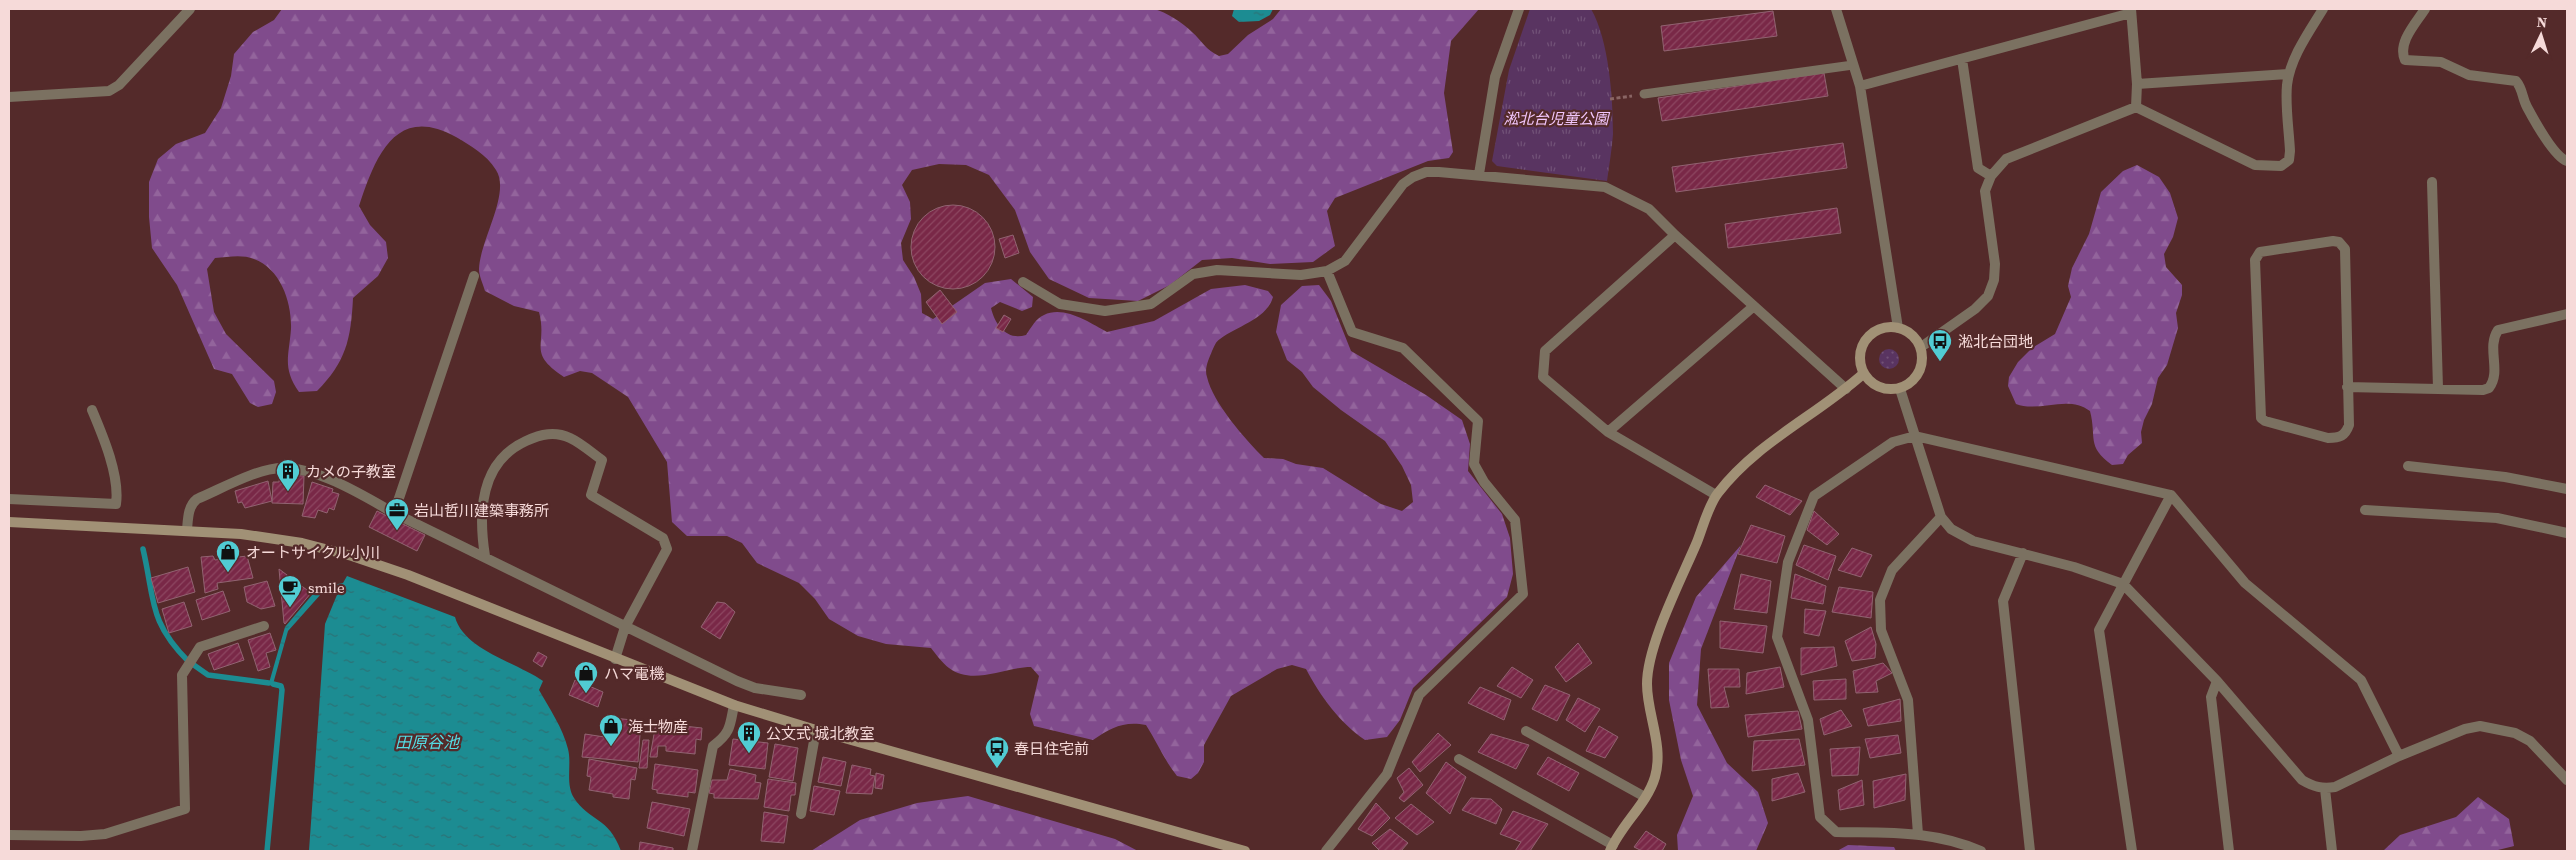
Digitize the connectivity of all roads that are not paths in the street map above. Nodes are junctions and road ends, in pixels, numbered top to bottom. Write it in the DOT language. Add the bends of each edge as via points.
graph roads {
  1 [pos="190,9"];
  2 [pos="1519,9"];
  3 [pos="1836,9"];
  4 [pos="2324,9"];
  5 [pos="2425,9"];
  6 [pos="2131,11"];
  7 [pos="1962,59"];
  8 [pos="1853,65"];
  9 [pos="2289,74"];
  10 [pos="2137,84"];
  11 [pos="1860,86"];
  12 [pos="1644,94"];
  13 [pos="9,97"];
  14 [pos="2136,107"];
  15 [pos="2567,161"];
  16 [pos="1479,174"];
  17 [pos="1991,176"];
  18 [pos="2432,182"];
  19 [pos="1675,235"];
  20 [pos="1327,271"];
  21 [pos="474,276"];
  22 [pos="1023,282"];
  23 [pos="1754,306"];
  24 [pos="2567,314"];
  25 [pos="1898,328"];
  26 [pos="1921,347"];
  27 [pos="1863,374"];
  28 [pos="2347,387"];
  29 [pos="2438,388"];
  30 [pos="1846,389"];
  31 [pos="1900,389"];
  32 [pos="92,410"];
  33 [pos="1608,432"];
  34 [pos="1915,436"];
  35 [pos="2408,466"];
  36 [pos="2567,489"];
  37 [pos="1716,495"];
  38 [pos="2171,495"];
  39 [pos="9,499"];
  40 [pos="2365,510"];
  41 [pos="394,513"];
  42 [pos="1941,517"];
  43 [pos="9,522"];
  44 [pos="187,530"];
  45 [pos="2567,533"];
  46 [pos="2022,553"];
  47 [pos="484,556"];
  48 [pos="2124,584"];
  49 [pos="264,626"];
  50 [pos="625,627"];
  51 [pos="615,659"];
  52 [pos="2217,681"];
  53 [pos="801,695"];
  54 [pos="734,705"];
  55 [pos="816,730"];
  56 [pos="1526,731"];
  57 [pos="2399,756"];
  58 [pos="1459,759"];
  59 [pos="2567,780"];
  60 [pos="2326,789"];
  61 [pos="1645,797"];
  62 [pos="801,814"];
  63 [pos="1918,834"];
  64 [pos="9,835"];
  65 [pos="1612,848"];
  66 [pos="692,851"];
  67 [pos="1245,851"];
  68 [pos="1326,851"];
  69 [pos="1980,851"];
  70 [pos="2030,851"];
  71 [pos="2132,851"];
  72 [pos="2229,851"];
  73 [pos="2332,851"];
  1 -- 13 [label="street" via="119,85 109,91"];
  2 -- 16 [label="street" via="1495,77"];
  3 -- 8 [label="street"];
  4 -- 9 [label="street" via="2306,37"];
  5 -- 15 [label="street" via="2405,41 2405,60 2441,62 2469,75 2516,81 2526,105 2557,155"];
  6 -- 7 [label="street"];
  6 -- 10 [label="street"];
  7 -- 11 [label="street"];
  7 -- 17 [label="street" via="1978,168"];
  8 -- 11 [label="street"];
  8 -- 12 [label="lane"];
  9 -- 10 [label="street"];
  9 -- 14 [label="street" via="2290,151 2289,160 2280,166 2255,165"];
  10 -- 14 [label="street"];
  11 -- 25 [label="street"];
  14 -- 17 [label="street" via="2006,159"];
  16 -- 19 [label="street" via="1605,187 1649,209"];
  16 -- 20 [label="street" via="1426,172 1402,184 1345,261"];
  17 -- 26 [label="street" via="1985,191 1995,264 1988,296"];
  18 -- 29 [label="street"];
  19 -- 23 [label="street"];
  19 -- 33 [label="street" via="1545,351 1543,377"];
  20 -- 22 [label="street" via="1300,275 1217,270 1193,274 1151,304 1105,311 1060,304"];
  20 -- 68 [label="street" via="1352,332 1403,348 1478,421 1474,464 1484,482 1515,520 1523,594 1419,695 1387,774"];
  21 -- 41 [label="street"];
  23 -- 30 [label="street"];
  23 -- 33 [label="street"];
  24 -- 29 [label="street" via="2498,330 2494,342 2495,375 2489,388"];
  25 -- 26 [label="street" via="1908,332"];
  25 -- 27 [label="street" via="1888,327 1869,336 1860,354"];
  26 -- 31 [label="street" via="1919,372"];
  27 -- 30 [label="street"];
  27 -- 31 [label="street" via="1879,388"];
  28 -- 28 [label="street" via="2345,249 2342,244 2333,241 2260,252 2255,260 2261,418 2319,436 2338,438 2346,433 2349,425"];
  28 -- 29 [label="street"];
  30 -- 37 [label="street" via="1753,454"];
  31 -- 34 [label="street"];
  32 -- 39 [label="street" via="106,444 118,495 116,504"];
  33 -- 37 [label="street"];
  34 -- 38 [label="street"];
  34 -- 42 [label="street"];
  34 -- 63 [label="street" via="1892,442 1814,496 1788,562 1777,636 1808,720 1820,817 1836,832"];
  35 -- 36 [label="street" via="2505,477"];
  37 -- 61 [label="street" via="1649,660 1647,705 1658,760"];
  38 -- 48 [label="street"];
  38 -- 57 [label="street" via="2245,584 2361,680"];
  40 -- 45 [label="street" via="2497,518"];
  41 -- 44 [label="street" via="312,473 283,468 265,471 197,499 189,510"];
  41 -- 47 [label="street"];
  42 -- 46 [label="street" via="1951,529 1973,541"];
  42 -- 63 [label="street" via="1892,570 1880,600 1881,630 1908,700"];
  43 -- 44 [label="street"];
  44 -- 51 [label="street" via="302,543 352,556"];
  46 -- 48 [label="street"];
  46 -- 70 [label="street" via="2003,600"];
  47 -- 50 [label="street"];
  47 -- 50 [label="street" via="480,527 488,477 509,451 522,442 540,434 571,438 602,460 591,495 663,538 668,549"];
  48 -- 52 [label="street"];
  48 -- 71 [label="street" via="2099,630"];
  49 -- 64 [label="street" via="200,647 182,675 185,809 105,834"];
  50 -- 51 [label="street"];
  50 -- 53 [label="street" via="755,688"];
  51 -- 54 [label="street"];
  52 -- 60 [label="street" via="2302,780"];
  52 -- 72 [label="street" via="2211,697"];
  54 -- 55 [label="street"];
  54 -- 66 [label="street" via="726,737 713,746"];
  55 -- 62 [label="street"];
  55 -- 67 [label="street"];
  56 -- 61 [label="street"];
  57 -- 59 [label="street" via="2465,729 2480,726 2499,728 2530,741"];
  57 -- 60 [label="street"];
  58 -- 65 [label="street"];
  60 -- 73 [label="street"];
  61 -- 65 [label="street"];
  63 -- 69 [label="street" via="1949,838"];
}
